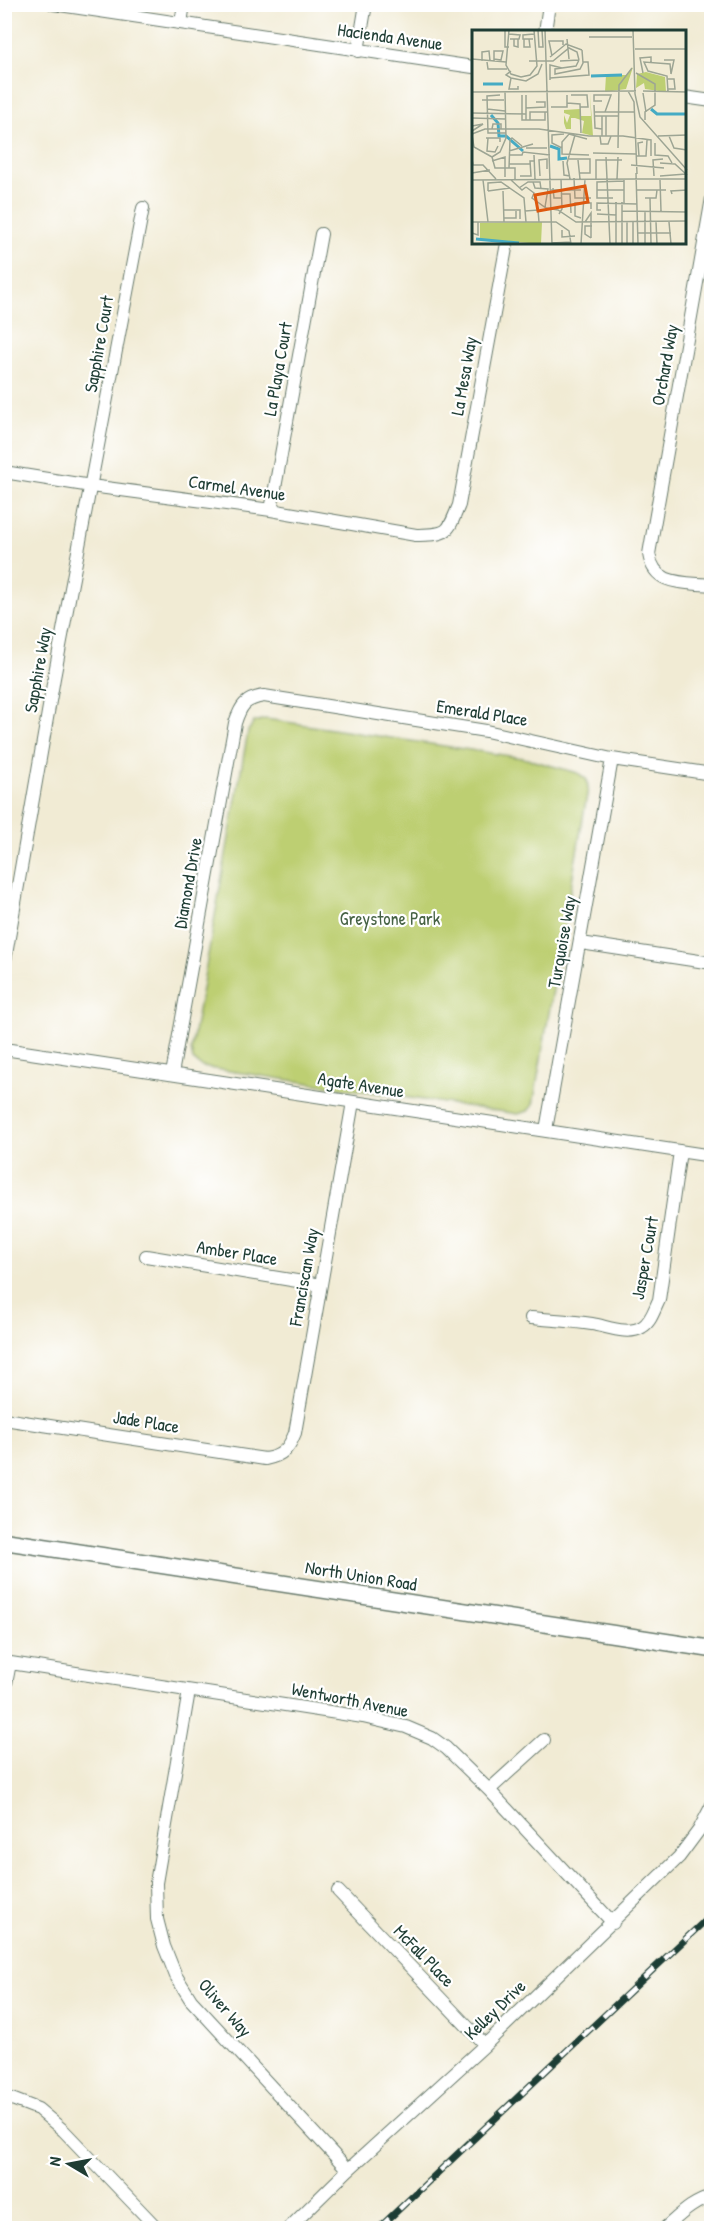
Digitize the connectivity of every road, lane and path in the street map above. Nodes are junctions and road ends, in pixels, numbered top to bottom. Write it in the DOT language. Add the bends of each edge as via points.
graph roads {
  1 [pos="53,4"];
  2 [pos="184,4"];
  3 [pos="366,4"];
  4 [pos="549,4"];
  5 [pos="181,23"];
  6 [pos="544,30"];
  7 [pos="358,51"];
  8 [pos="472,67"];
  9 [pos="686,97"];
  10 [pos="711,101"];
  11 [pos="711,198"];
  12 [pos="143,208"];
  13 [pos="321,234"];
  14 [pos="507,244"];
  15 [pos="4,472"];
  16 [pos="92,486"];
  17 [pos="271,510"];
  18 [pos="455,515"];
  19 [pos="711,585"];
  20 [pos="246,701"];
  21 [pos="612,759"];
  22 [pos="711,774"];
  23 [pos="580,943"];
  24 [pos="711,963"];
  25 [pos="4,966"];
  26 [pos="4,1049"];
  27 [pos="172,1074"];
  28 [pos="353,1102"];
  29 [pos="546,1130"];
  30 [pos="680,1151"];
  31 [pos="711,1156"];
  32 [pos="146,1256"];
  33 [pos="321,1285"];
  34 [pos="531,1318"];
  35 [pos="4,1419"];
  36 [pos="282,1454"];
  37 [pos="4,1541"];
  38 [pos="711,1649"];
  39 [pos="7,1663"];
  40 [pos="189,1691"];
  41 [pos="4,1694"];
  42 [pos="544,1740"];
  43 [pos="489,1790"];
  44 [pos="711,1805"];
  45 [pos="338,1891"];
  46 [pos="613,1923"];
  47 [pos="485,2045"];
  48 [pos="4,2096"];
  49 [pos="348,2170"];
  50 [pos="711,2197"];
  51 [pos="157,2229"];
  52 [pos="289,2229"];
  53 [pos="665,2229"];
  1 -- 5 [label="street, Hacienda Avenue"];
  2 -- 5 [label="street"];
  3 -- 7 [label="street"];
  4 -- 6 [label="street"];
  5 -- 7 [label="street, Hacienda Avenue"];
  7 -- 8 [label="street, Hacienda Avenue"];
  9 -- 10 [label="street"];
  11 -- 19 [label="street, Orchard Way" via="649,554 658,575 668,580"];
  12 -- 16 [label="street, Sapphire Court"];
  13 -- 17 [label="street, La Playa Court"];
  14 -- 18 [label="street, La Mesa Way"];
  15 -- 16 [label="street, Carmel Avenue"];
  16 -- 17 [label="street, Carmel Avenue"];
  16 -- 25 [label="street, Sapphire Way"];
  17 -- 18 [label="street, Carmel Avenue" via="416,535 440,534 449,529"];
  20 -- 21 [label="street, Emerald Place" via="264,696 486,730"];
  20 -- 27 [label="street, Diamond Drive" via="235,723"];
  21 -- 22 [label="street, Emerald Place"];
  21 -- 23 [label="street, Turquoise Way"];
  23 -- 24 [label="street"];
  23 -- 29 [label="street, Turquoise Way"];
  26 -- 27 [label="street, Agate Avenue"];
  27 -- 28 [label="street, Agate Avenue"];
  28 -- 29 [label="street, Agate Avenue"];
  28 -- 33 [label="street, Franciscan Way"];
  29 -- 30 [label="street, Agate Avenue"];
  30 -- 31 [label="street, Agate Avenue"];
  30 -- 34 [label="street, Jasper Court" via="659,1300 650,1320 636,1330"];
  32 -- 33 [label="street, Amber Place"];
  33 -- 36 [label="street, Franciscan Way" via="295,1433"];
  35 -- 36 [label="street, Jade Place" via="265,1459"];
  37 -- 38 [label="street, North Union Road"];
  39 -- 40 [label="street, Wentworth Avenue"];
  39 -- 41 [label="street"];
  40 -- 43 [label="street, Wentworth Avenue" via="406,1727 446,1748"];
  40 -- 49 [label="street, Oliver Way" via="156,1883 164,1946 191,2000"];
  42 -- 43 [label="street"];
  43 -- 46 [label="street, Wentworth Avenue"];
  44 -- 46 [label="street, Kelley Drive" via="679,1857"];
  45 -- 47 [label="street, McFall Place"];
  46 -- 47 [label="street, Kelley Drive"];
  47 -- 49 [label="street, Kelley Drive"];
  48 -- 51 [label="street" via="38,2109 64,2131"];
  49 -- 52 [label="street, Kelley Drive"];
  50 -- 53 [label="street" via="687,2209"];
}
